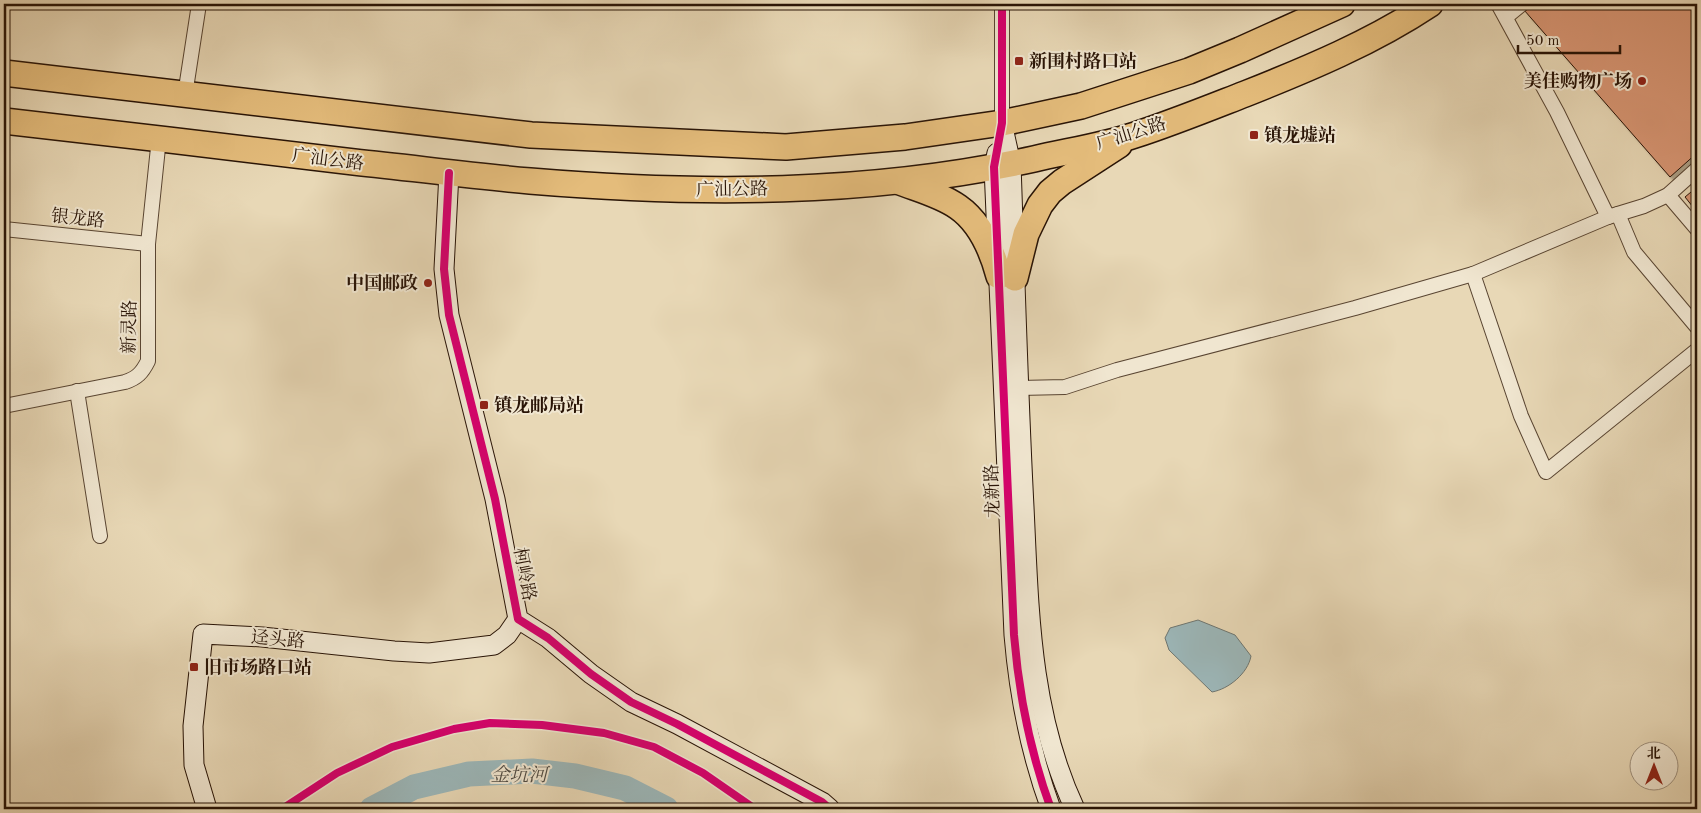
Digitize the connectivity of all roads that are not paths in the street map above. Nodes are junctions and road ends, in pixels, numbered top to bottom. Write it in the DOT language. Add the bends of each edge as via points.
graph roads {
  1 [pos="199,4"];
  2 [pos="1002,4"];
  3 [pos="1342,4"];
  4 [pos="1430,4"];
  5 [pos="1498,4"];
  6 [pos="1522,4"];
  7 [pos="1506,17"];
  8 [pos="1205,65"];
  9 [pos="4,73"];
  10 [pos="185,95"];
  11 [pos="1219,104"];
  12 [pos="4,121"];
  13 [pos="1002,123"];
  14 [pos="1132,136"];
  15 [pos="160,138"];
  16 [pos="786,147"];
  17 [pos="1003,165"];
  18 [pos="1697,169"];
  19 [pos="449,174"];
  20 [pos="898,181"];
  21 [pos="784,188"];
  22 [pos="1668,195"];
  23 [pos="1613,215"];
  24 [pos="4,229"];
  25 [pos="1697,229"];
  26 [pos="148,244"];
  27 [pos="1473,274"];
  28 [pos="1007,277"];
  29 [pos="1697,327"];
  30 [pos="1697,350"];
  31 [pos="1019,388"];
  32 [pos="78,391"];
  33 [pos="4,406"];
  34 [pos="100,536"];
  35 [pos="518,619"];
  36 [pos="207,809"];
  37 [pos="830,809"];
  38 [pos="1051,809"];
  39 [pos="1075,809"];
  1 -- 10 [label="street"];
  2 -- 13 [label="street"];
  3 -- 8 [label="highway"];
  4 -- 11 [label="highway, 广汕公路" via="1358,44"];
  5 -- 7 [label="street"];
  6 -- 7 [label="street"];
  7 -- 23 [label="street"];
  8 -- 11 [label="highway"];
  8 -- 13 [label="highway" via="1081,106"];
  9 -- 10 [label="highway"];
  10 -- 16 [label="highway" via="531,135"];
  11 -- 14 [label="highway, 广汕公路"];
  12 -- 15 [label="highway, 广汕公路"];
  13 -- 16 [label="highway" via="905,137"];
  13 -- 17 [label="street, 龙新路"];
  14 -- 17 [label="highway, 广汕公路"];
  14 -- 28 [label="highway" via="1050,192 1032,218"];
  15 -- 19 [label="highway, 广汕公路"];
  15 -- 26 [label="street, 新灵路"];
  16 -- 21 [label="highway"];
  17 -- 20 [label="highway, 广汕公路"];
  17 -- 28 [label="street, 龙新路"];
  18 -- 22 [label="street"];
  19 -- 21 [label="highway, 广汕公路" via="681,189"];
  19 -- 35 [label="street, 柯岭路" via="444,270 449,315 495,499"];
  20 -- 21 [label="highway, 广汕公路"];
  20 -- 28 [label="highway" via="957,207 970,218"];
  22 -- 23 [label="street"];
  22 -- 25 [label="street"];
  23 -- 27 [label="street"];
  23 -- 29 [label="street" via="1634,252"];
  24 -- 26 [label="street, 银龙路"];
  26 -- 32 [label="street, 新灵路" via="148,361 136,378"];
  27 -- 30 [label="street" via="1521,416 1546,472"];
  27 -- 31 [label="street" via="1117,370 1065,387"];
  28 -- 31 [label="street, 龙新路"];
  28 -- 38 [label="street, 龙新路" via="1011,588 1017,671 1030,743"];
  31 -- 39 [label="street, 龙新路" via="1035,667 1046,726"];
  32 -- 33 [label="street, 新灵路"];
  32 -- 34 [label="street"];
  35 -- 36 [label="street, 迳头路" via="507,636 494,645 429,653 203,634 193,726 194,765"];
  35 -- 37 [label="street, 柯岭路" via="631,702"];
}
